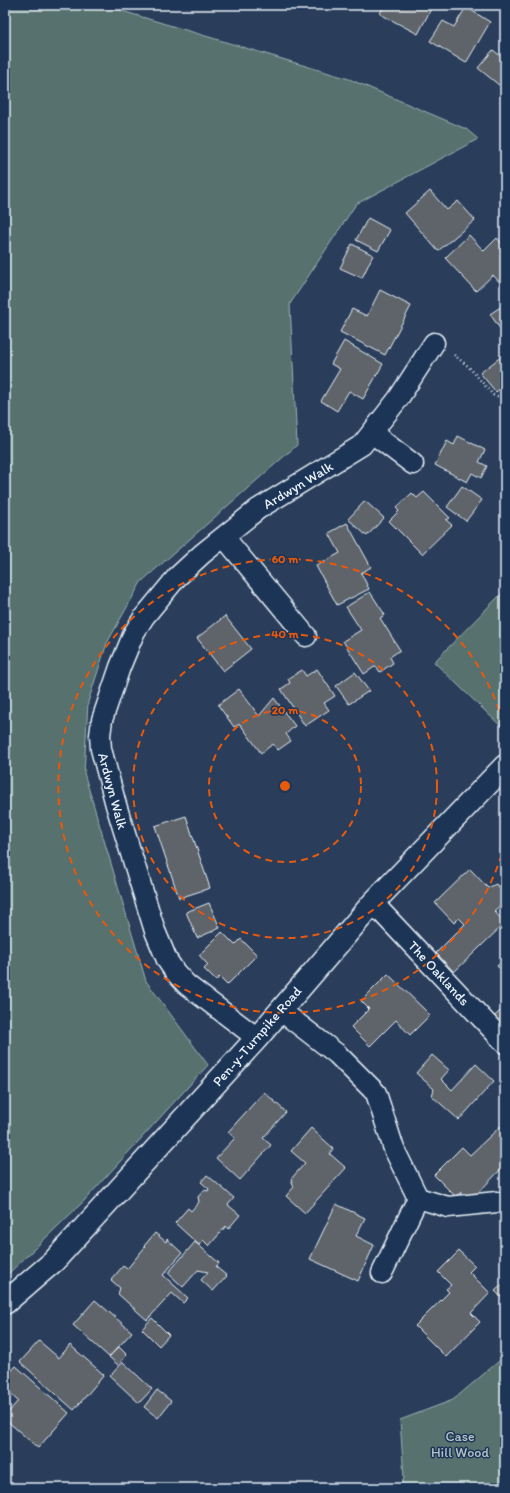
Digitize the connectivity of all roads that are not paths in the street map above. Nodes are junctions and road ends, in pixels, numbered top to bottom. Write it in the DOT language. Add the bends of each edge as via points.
graph roads {
  1 [pos="434,343"];
  2 [pos="372,433"];
  3 [pos="412,464"];
  4 [pos="224,537"];
  5 [pos="306,636"];
  6 [pos="505,766"];
  7 [pos="373,903"];
  8 [pos="280,1010"];
  9 [pos="257,1038"];
  10 [pos="505,1043"];
  11 [pos="418,1198"];
  12 [pos="497,1202"];
  13 [pos="382,1274"];
  14 [pos="5,1303"];
  1 -- 2 [label="street, Ardwyn Walk" via="398,399"];
  2 -- 3 [label="street"];
  2 -- 4 [label="street, Ardwyn Walk" via="355,451 258,509"];
  4 -- 5 [label="street"];
  4 -- 9 [label="street, Ardwyn Walk" via="177,577 144,617 134,633 120,667 102,720 100,735 101,749 116,804 155,931 167,960 187,985"];
  6 -- 7 [label="street, Pen-y-Turnpike Road"];
  7 -- 8 [label="street, Pen-y-Turnpike Road"];
  7 -- 10 [label="street, The Oaklands"];
  8 -- 9 [label="street, Pen-y-Turnpike Road"];
  8 -- 11 [label="street" via="337,1054 376,1093 394,1149"];
  9 -- 14 [label="street, Pen-y-Turnpike Road" via="54,1261"];
  11 -- 12 [label="street" via="448,1207"];
  11 -- 13 [label="street"];
}
